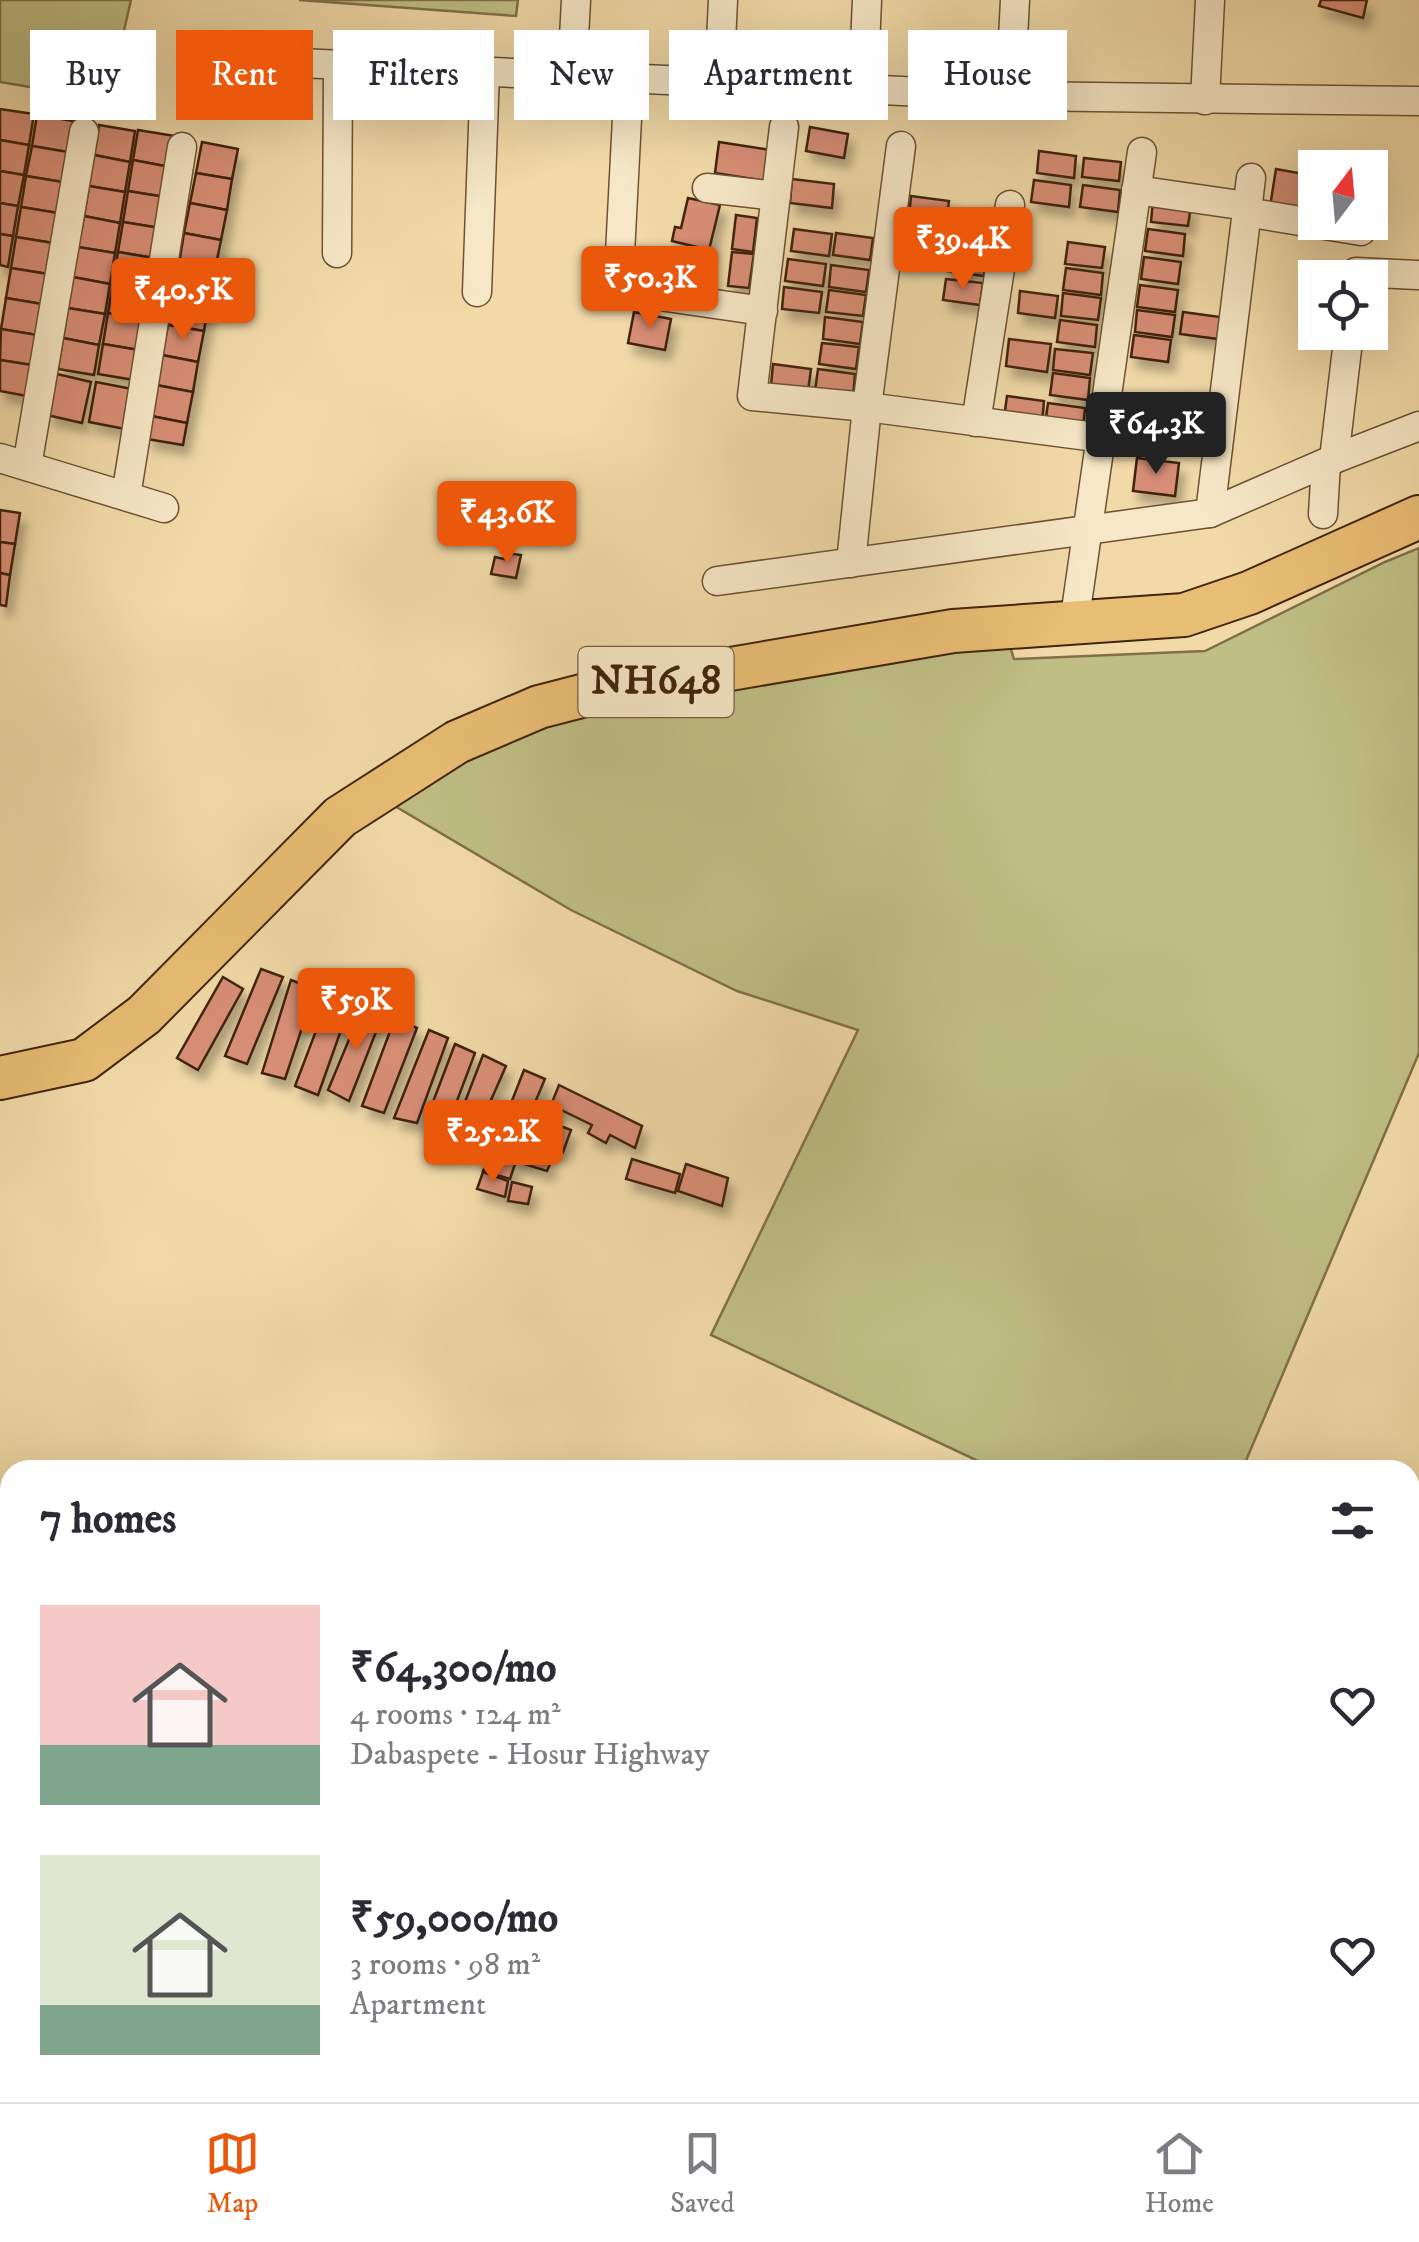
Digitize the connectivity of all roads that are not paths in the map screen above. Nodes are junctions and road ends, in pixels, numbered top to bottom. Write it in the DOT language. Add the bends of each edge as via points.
graph roads {
  1 [pos="576,0"];
  2 [pos="723,0"];
  3 [pos="866,0"];
  4 [pos="1015,0"];
  5 [pos="1210,0"];
  6 [pos="574,30"];
  7 [pos="722,30"];
  8 [pos="865,30"];
  9 [pos="1013,30"];
  10 [pos="1067,97"];
  11 [pos="1205,100"];
  12 [pos="1419,102"];
  13 [pos="338,120"];
  14 [pos="483,120"];
  15 [pos="630,120"];
  16 [pos="784,127"];
  17 [pos="84,132"];
  18 [pos="901,146"];
  19 [pos="182,147"];
  20 [pos="1142,152"];
  21 [pos="1250,178"];
  22 [pos="707,188"];
  23 [pos="1136,190"];
  24 [pos="776,196"];
  25 [pos="1010,206"];
  26 [pos="1247,209"];
  27 [pos="1298,217"];
  28 [pos="337,253"];
  29 [pos="1388,276"];
  30 [pos="1417,276"];
  31 [pos="477,292"];
  32 [pos="763,312"];
  33 [pos="1345,350"];
  34 [pos="867,407"];
  35 [pos="976,422"];
  36 [pos="1419,426"];
  37 [pos="1103,438"];
  38 [pos="1330,461"];
  39 [pos="13,462"];
  40 [pos="126,496"];
  41 [pos="164,508"];
  42 [pos="1210,514"];
  43 [pos="1323,514"];
  44 [pos="1419,516"];
  45 [pos="1086,532"];
  46 [pos="851,562"];
  47 [pos="717,581"];
  48 [pos="1074,624"];
  49 [pos="0,1078"];
  1 -- 6 [label="street"];
  2 -- 7 [label="street"];
  3 -- 8 [label="street"];
  4 -- 9 [label="street"];
  5 -- 11 [label="street"];
  10 -- 11 [label="street"];
  11 -- 12 [label="street"];
  13 -- 28 [label="street"];
  14 -- 31 [label="street"];
  15 -- 32 [label="street" via="632,294"];
  16 -- 24 [label="street"];
  17 -- 39 [label="street"];
  18 -- 34 [label="street"];
  19 -- 40 [label="street"];
  20 -- 23 [label="street"];
  21 -- 26 [label="street"];
  22 -- 24 [label="street"];
  23 -- 26 [label="street"];
  23 -- 37 [label="street"];
  24 -- 32 [label="street"];
  25 -- 35 [label="street"];
  26 -- 27 [label="street"];
  26 -- 42 [label="street"];
  29 -- 30 [label="street"];
  32 -- 34 [label="street" via="752,396"];
  33 -- 38 [label="street"];
  34 -- 35 [label="street"];
  34 -- 46 [label="street"];
  35 -- 37 [label="street"];
  36 -- 38 [label="street"];
  37 -- 45 [label="street"];
  38 -- 42 [label="street"];
  38 -- 43 [label="street"];
  39 -- 40 [label="street"];
  40 -- 41 [label="street"];
  42 -- 45 [label="street"];
  44 -- 48 [label="highway, NH648" via="1249,594 1184,616"];
  45 -- 46 [label="street"];
  45 -- 48 [label="street"];
  46 -- 47 [label="street"];
  48 -- 49 [label="highway, NH648" via="953,631 539,707 458,742 340,818 144,1015 100,1050 84,1060"];
}
